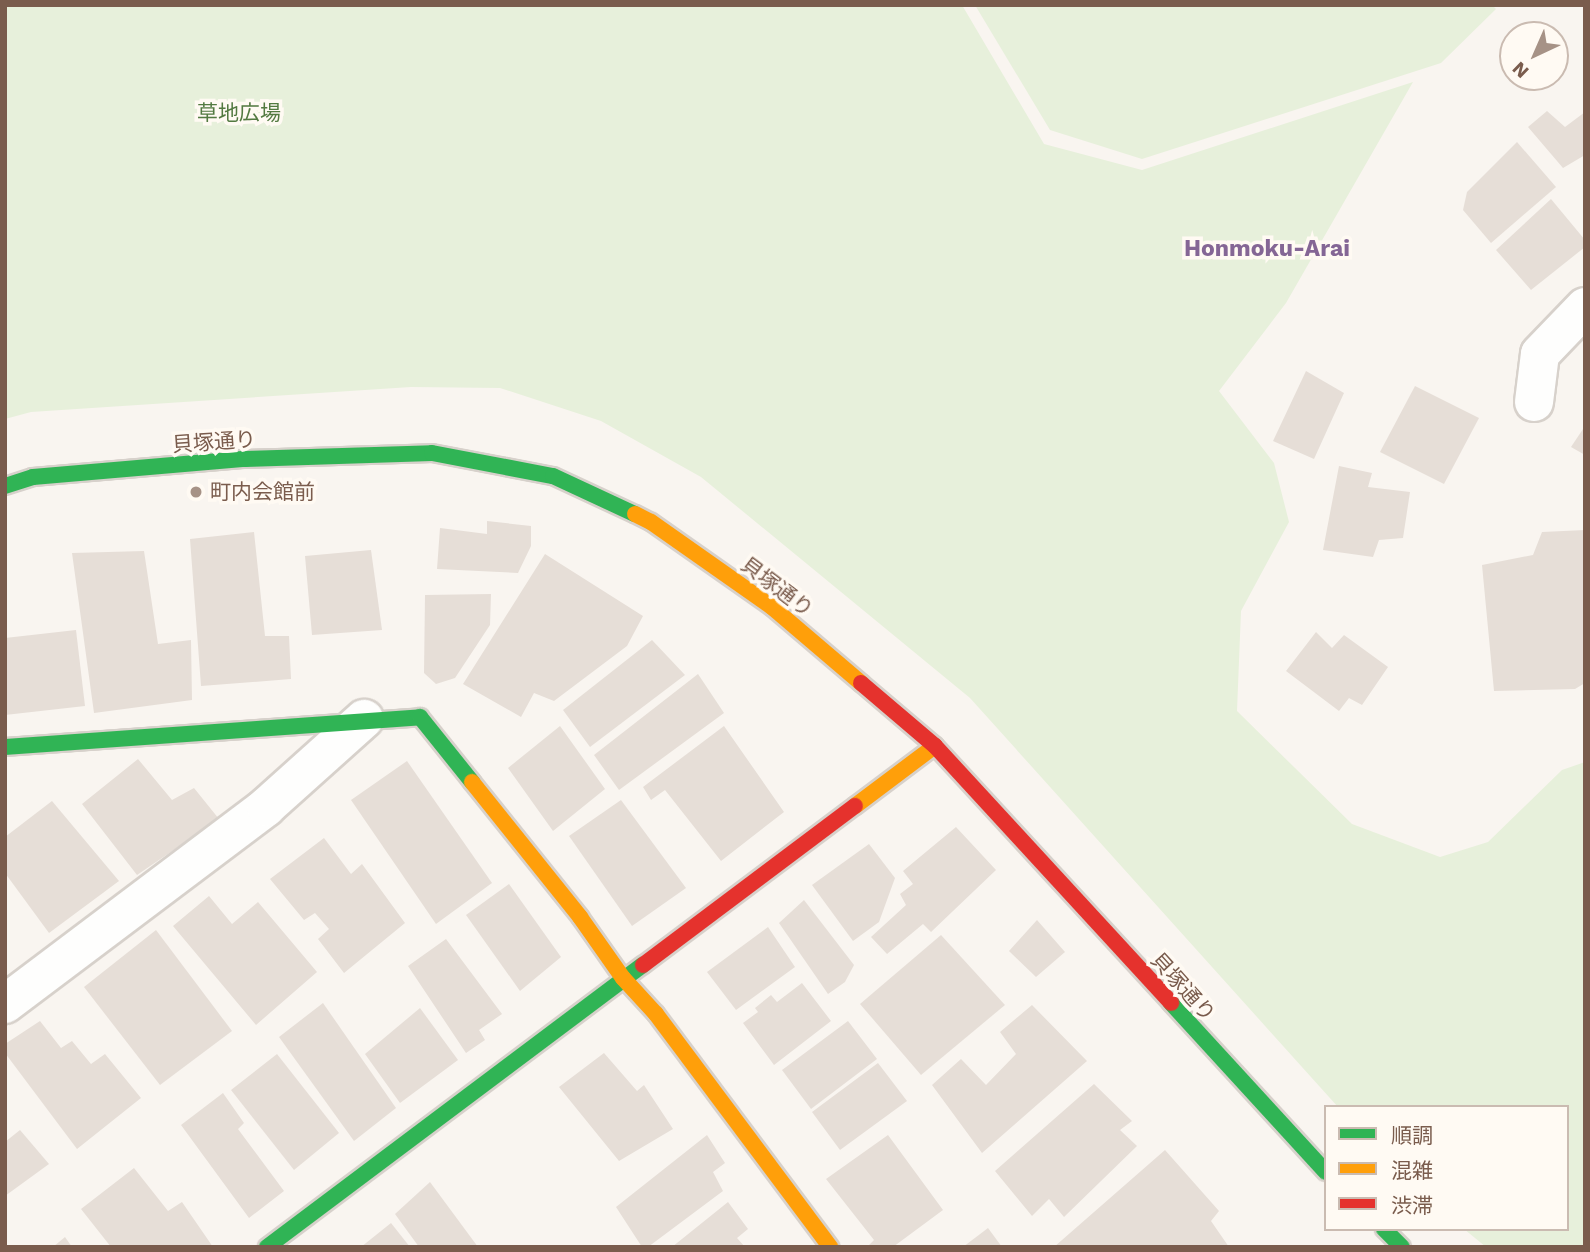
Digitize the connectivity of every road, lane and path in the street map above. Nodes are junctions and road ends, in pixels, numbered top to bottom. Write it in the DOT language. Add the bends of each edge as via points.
graph roads {
  1 [pos="1585,307"];
  2 [pos="1534,402"];
  3 [pos="5,486"];
  4 [pos="364,719"];
  5 [pos="935,746"];
  6 [pos="5,747"];
  7 [pos="623,978"];
  8 [pos="5,1004"];
  9 [pos="1324,1170"];
  10 [pos="1386,1231"];
  11 [pos="819,1243"];
  12 [pos="268,1247"];
  13 [pos="1402,1247"];
  1 -- 2 [label="street" via="1540,354"];
  3 -- 5 [label="street, 貝塚通り" via="33,477 245,459 432,453 553,476 651,522 761,599"];
  4 -- 6 [label="street"];
  4 -- 7 [label="street" via="421,717"];
  4 -- 8 [label="street" via="266,807"];
  5 -- 7 [label="street"];
  5 -- 9 [label="street, 貝塚通り"];
  7 -- 11 [label="street" via="656,1014"];
  7 -- 12 [label="street"];
  10 -- 13 [label="street"];
}
